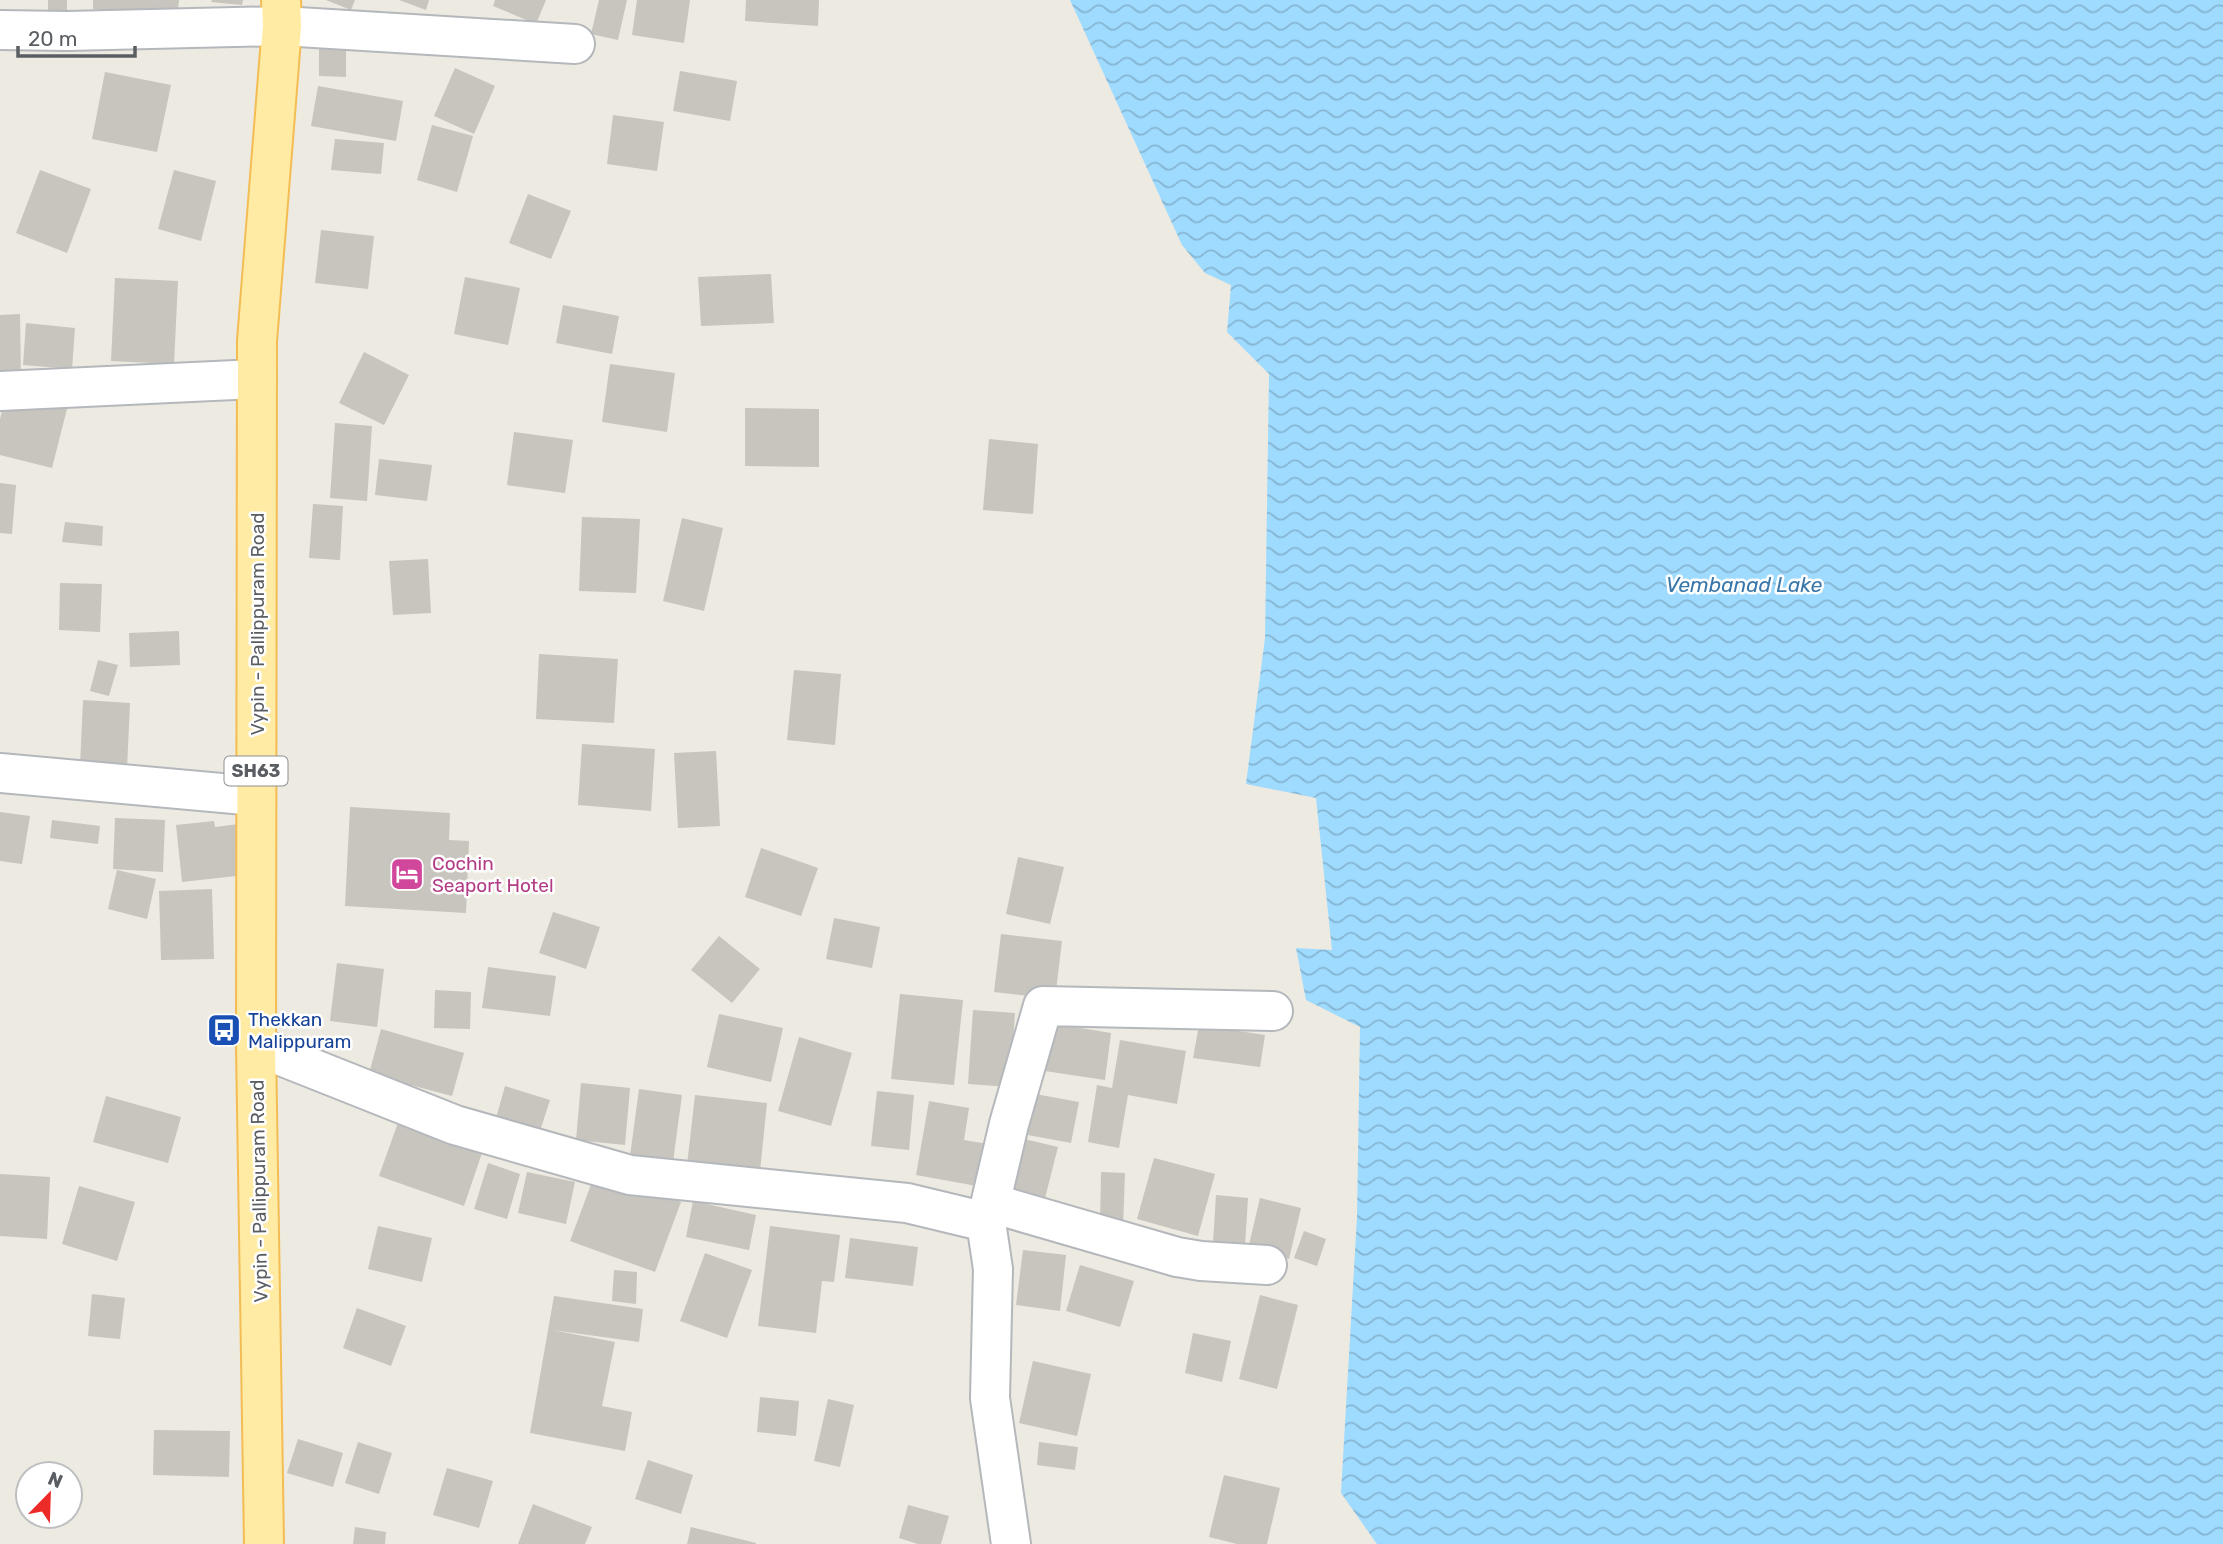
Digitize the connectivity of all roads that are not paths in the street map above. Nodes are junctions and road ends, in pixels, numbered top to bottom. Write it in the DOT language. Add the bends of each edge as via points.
graph roads {
  1 [pos="281,13"];
  2 [pos="0,30"];
  3 [pos="575,44"];
  4 [pos="257,379"];
  5 [pos="0,391"];
  6 [pos="0,773"];
  7 [pos="256,796"];
  8 [pos="1273,1011"];
  9 [pos="256,1046"];
  10 [pos="988,1212"];
  11 [pos="1267,1265"];
  12 [pos="264,1544"];
  13 [pos="1011,1544"];
  1 -- 2 [label="street" via="67,31"];
  1 -- 3 [label="street"];
  1 -- 4 [label="main road, Vypin - Pallippuram Road / SH63"];
  4 -- 5 [label="street"];
  4 -- 7 [label="main road, Vypin - Pallippuram Road / SH63"];
  6 -- 7 [label="street"];
  7 -- 9 [label="main road, Vypin - Pallippuram Road / SH63"];
  8 -- 10 [label="street" via="1043,1006"];
  9 -- 10 [label="street" via="455,1125 630,1175"];
  9 -- 12 [label="main road, Vypin - Pallippuram Road / SH63"];
  10 -- 11 [label="street" via="1177,1257"];
  10 -- 13 [label="street" via="993,1269 989,1398"];
}
